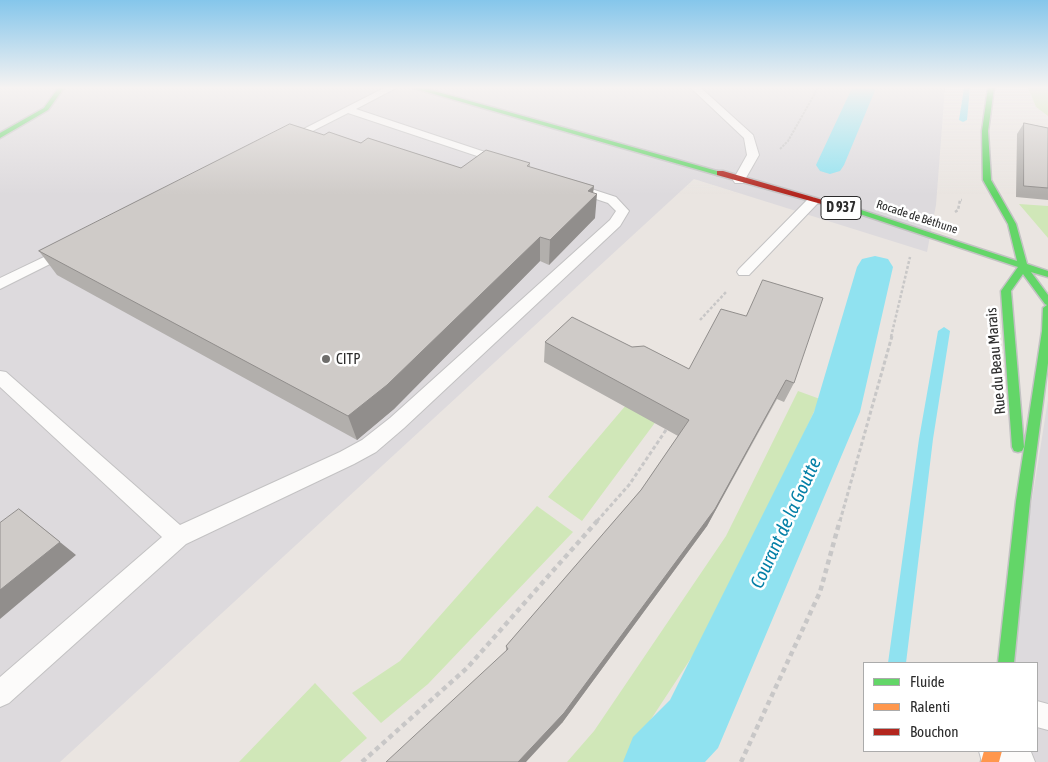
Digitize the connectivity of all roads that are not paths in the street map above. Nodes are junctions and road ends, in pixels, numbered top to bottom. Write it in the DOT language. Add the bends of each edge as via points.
graph roads {
  1 [pos="21,124"];
  2 [pos="321,124"];
  3 [pos="389,124"];
  4 [pos="540,124"];
  5 [pos="734,124"];
  6 [pos="986,124"];
  7 [pos="310,129"];
  8 [pos="0,136"];
  9 [pos="328,136"];
  10 [pos="274,147"];
  11 [pos="487,156"];
  12 [pos="514,166"];
  13 [pos="474,167"];
  14 [pos="739,180"];
  15 [pos="559,181"];
  16 [pos="813,201"];
  17 [pos="81,243"];
  18 [pos="1024,267"];
  19 [pos="744,272"];
  20 [pos="1048,274"];
  21 [pos="0,284"];
  22 [pos="1048,302"];
  23 [pos="1048,308"];
  24 [pos="0,377"];
  25 [pos="1023,501"];
  26 [pos="178,537"];
  27 [pos="1006,662"];
  28 [pos="0,694"];
  29 [pos="992,755"];
  30 [pos="1021,762"];
  1 -- 8 [label="street"];
  2 -- 7 [label="lane"];
  3 -- 11 [label="lane"];
  4 -- 14 [label="street, Rocade de Béthune / D 937"];
  5 -- 14 [label="lane" via="749,137 753,154"];
  6 -- 18 [label="street" via="987,180 1012,224"];
  7 -- 9 [label="lane"];
  7 -- 10 [label="lane"];
  11 -- 12 [label="lane"];
  11 -- 13 [label="lane"];
  14 -- 16 [label="street, Rocade de Béthune / D 937"];
  15 -- 26 [label="lane" via="612,200 623,211 608,230 369,446"];
  16 -- 18 [label="street, Rocade de Béthune / D 937" via="880,218"];
  16 -- 19 [label="lane"];
  17 -- 21 [label="lane"];
  18 -- 20 [label="street, Rocade de Béthune / D 937"];
  18 -- 22 [label="street"];
  18 -- 25 [label="street, Rue du Beau Marais" via="1006,291"];
  23 -- 25 [label="street, Rue du Beau Marais"];
  24 -- 26 [label="lane"];
  25 -- 27 [label="street, Rue du Beau Marais"];
  26 -- 28 [label="lane"];
  29 -- 30 [label="lane"];
}
